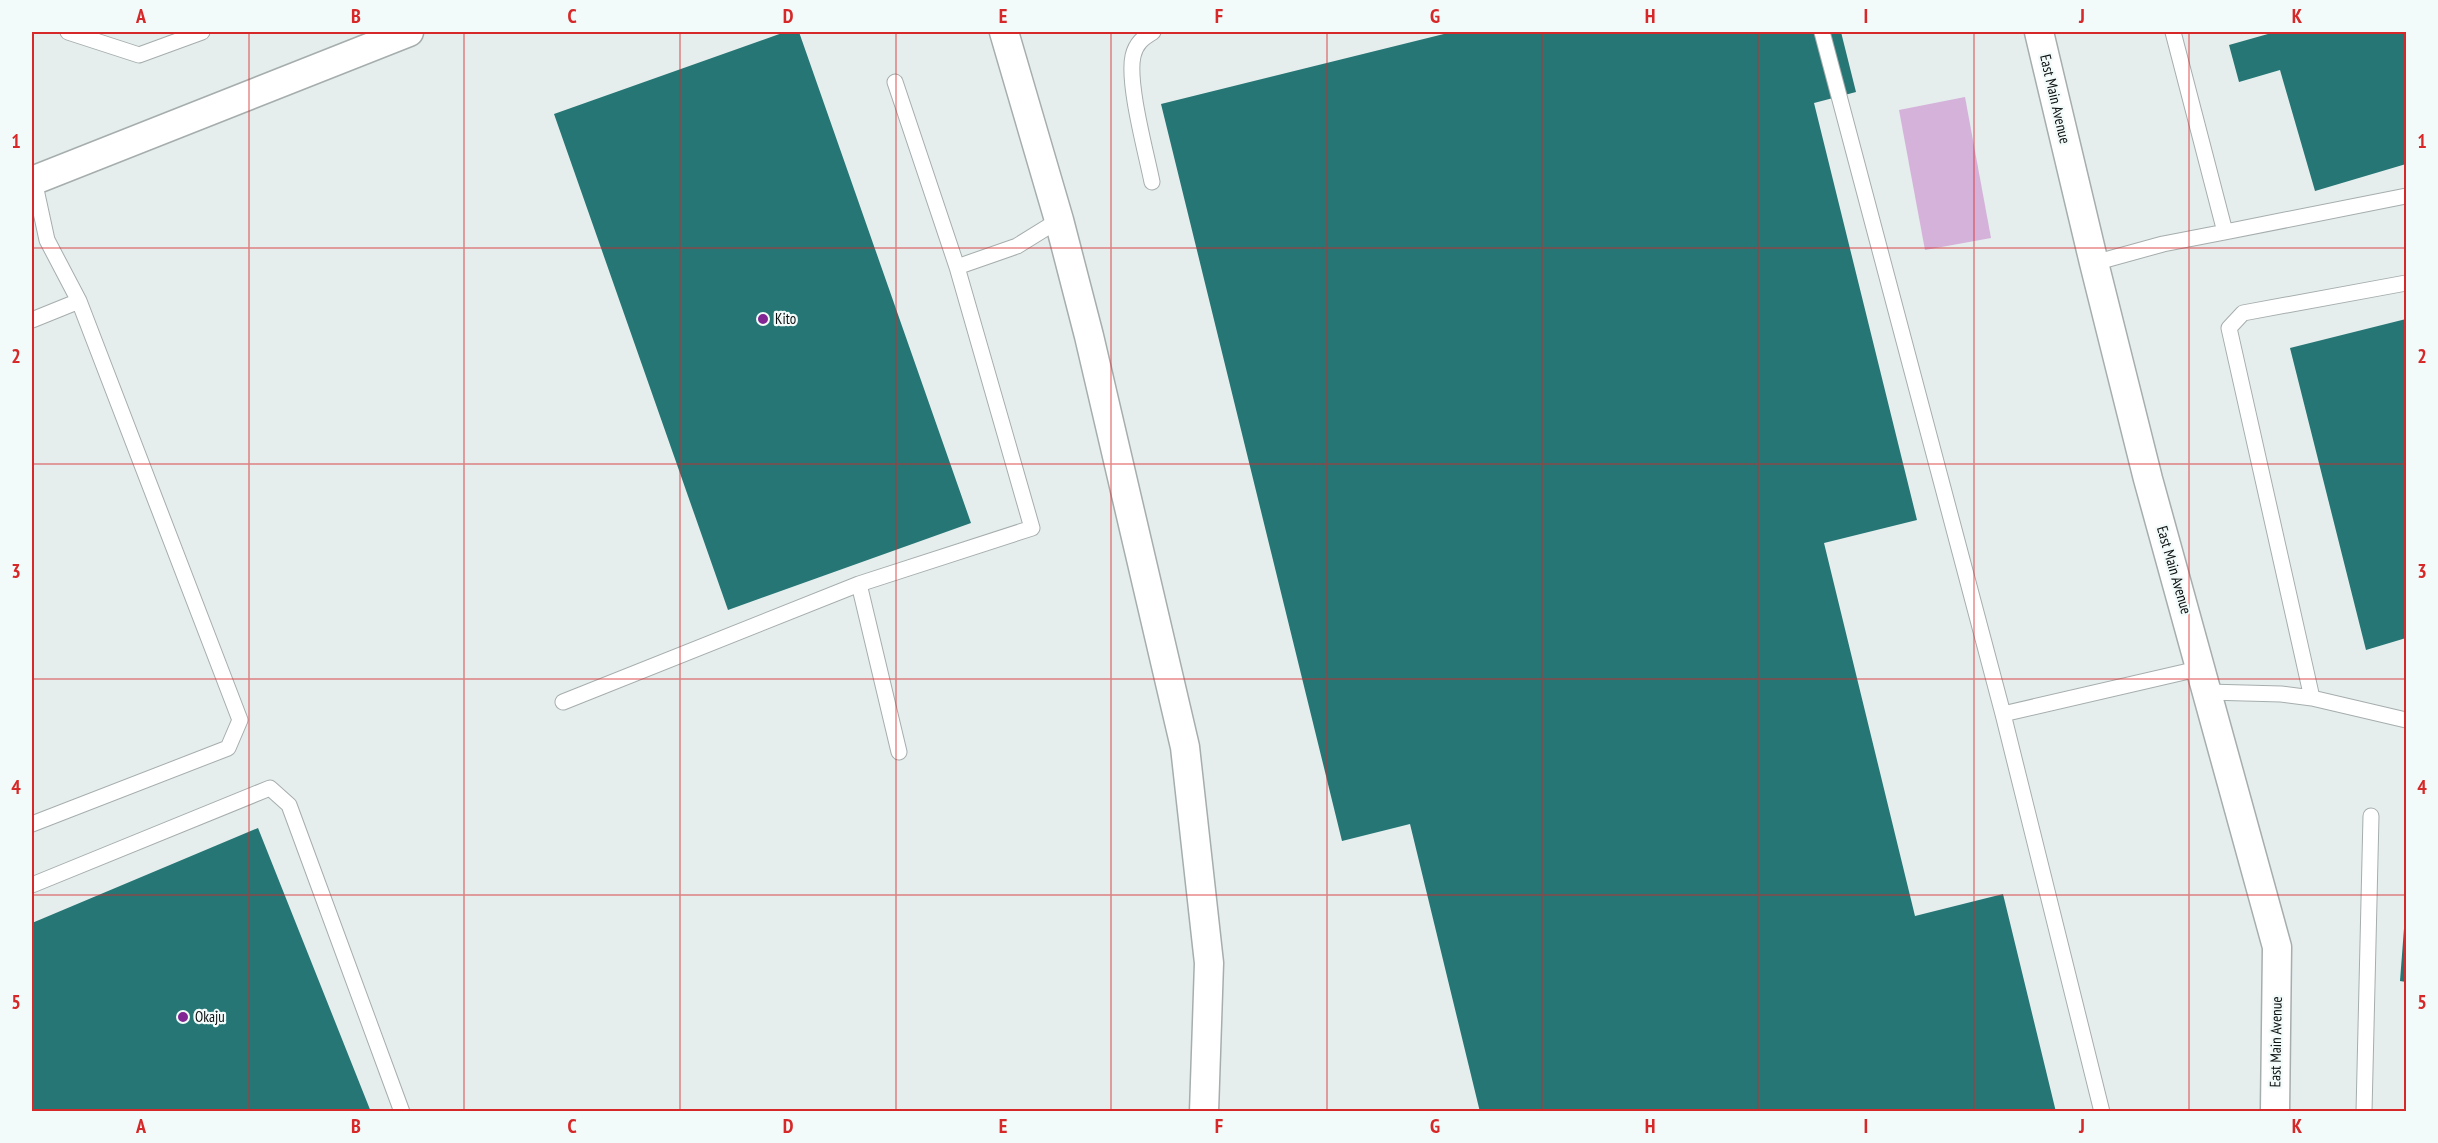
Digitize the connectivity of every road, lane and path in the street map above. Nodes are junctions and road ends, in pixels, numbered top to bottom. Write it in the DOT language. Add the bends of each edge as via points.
graph roads {
  1 [pos="68,32"];
  2 [pos="202,32"];
  3 [pos="409,32"];
  4 [pos="1004,32"];
  5 [pos="1153,32"];
  6 [pos="1822,32"];
  7 [pos="2039,32"];
  8 [pos="2173,32"];
  9 [pos="895,82"];
  10 [pos="33,180"];
  11 [pos="1152,182"];
  12 [pos="2406,196"];
  13 [pos="1059,219"];
  14 [pos="2224,232"];
  15 [pos="2094,263"];
  16 [pos="957,267"];
  17 [pos="2406,283"];
  18 [pos="78,301"];
  19 [pos="32,320"];
  20 [pos="859,585"];
  21 [pos="2205,680"];
  22 [pos="2312,698"];
  23 [pos="563,702"];
  24 [pos="2003,714"];
  25 [pos="2406,720"];
  26 [pos="899,752"];
  27 [pos="2371,816"];
  28 [pos="32,824"];
  29 [pos="32,885"];
  30 [pos="402,1112"];
  31 [pos="1204,1112"];
  32 [pos="2102,1112"];
  33 [pos="2275,1112"];
  34 [pos="2364,1112"];
  1 -- 2 [label="lane" via="140,55"];
  3 -- 10 [label="street"];
  4 -- 13 [label="street"];
  5 -- 11 [label="lane" via="1140,39 1132,56 1133,88"];
  6 -- 24 [label="lane"];
  7 -- 15 [label="street, East Main Avenue"];
  8 -- 14 [label="lane"];
  9 -- 16 [label="lane"];
  10 -- 18 [label="lane" via="47,240"];
  12 -- 14 [label="lane"];
  13 -- 16 [label="lane" via="1017,246"];
  13 -- 31 [label="street" via="1185,747 1209,963"];
  14 -- 15 [label="lane"];
  15 -- 21 [label="street, East Main Avenue" via="2148,479"];
  16 -- 20 [label="lane" via="1032,528"];
  17 -- 22 [label="lane" via="2244,313 2229,328"];
  18 -- 19 [label="lane"];
  18 -- 28 [label="lane" via="240,720 228,748"];
  20 -- 23 [label="lane"];
  20 -- 26 [label="lane"];
  21 -- 22 [label="lane"];
  21 -- 24 [label="lane"];
  21 -- 33 [label="street, East Main Avenue" via="2277,947"];
  22 -- 25 [label="lane"];
  24 -- 32 [label="lane"];
  27 -- 34 [label="lane"];
  29 -- 30 [label="lane" via="270,788 289,805"];
}
